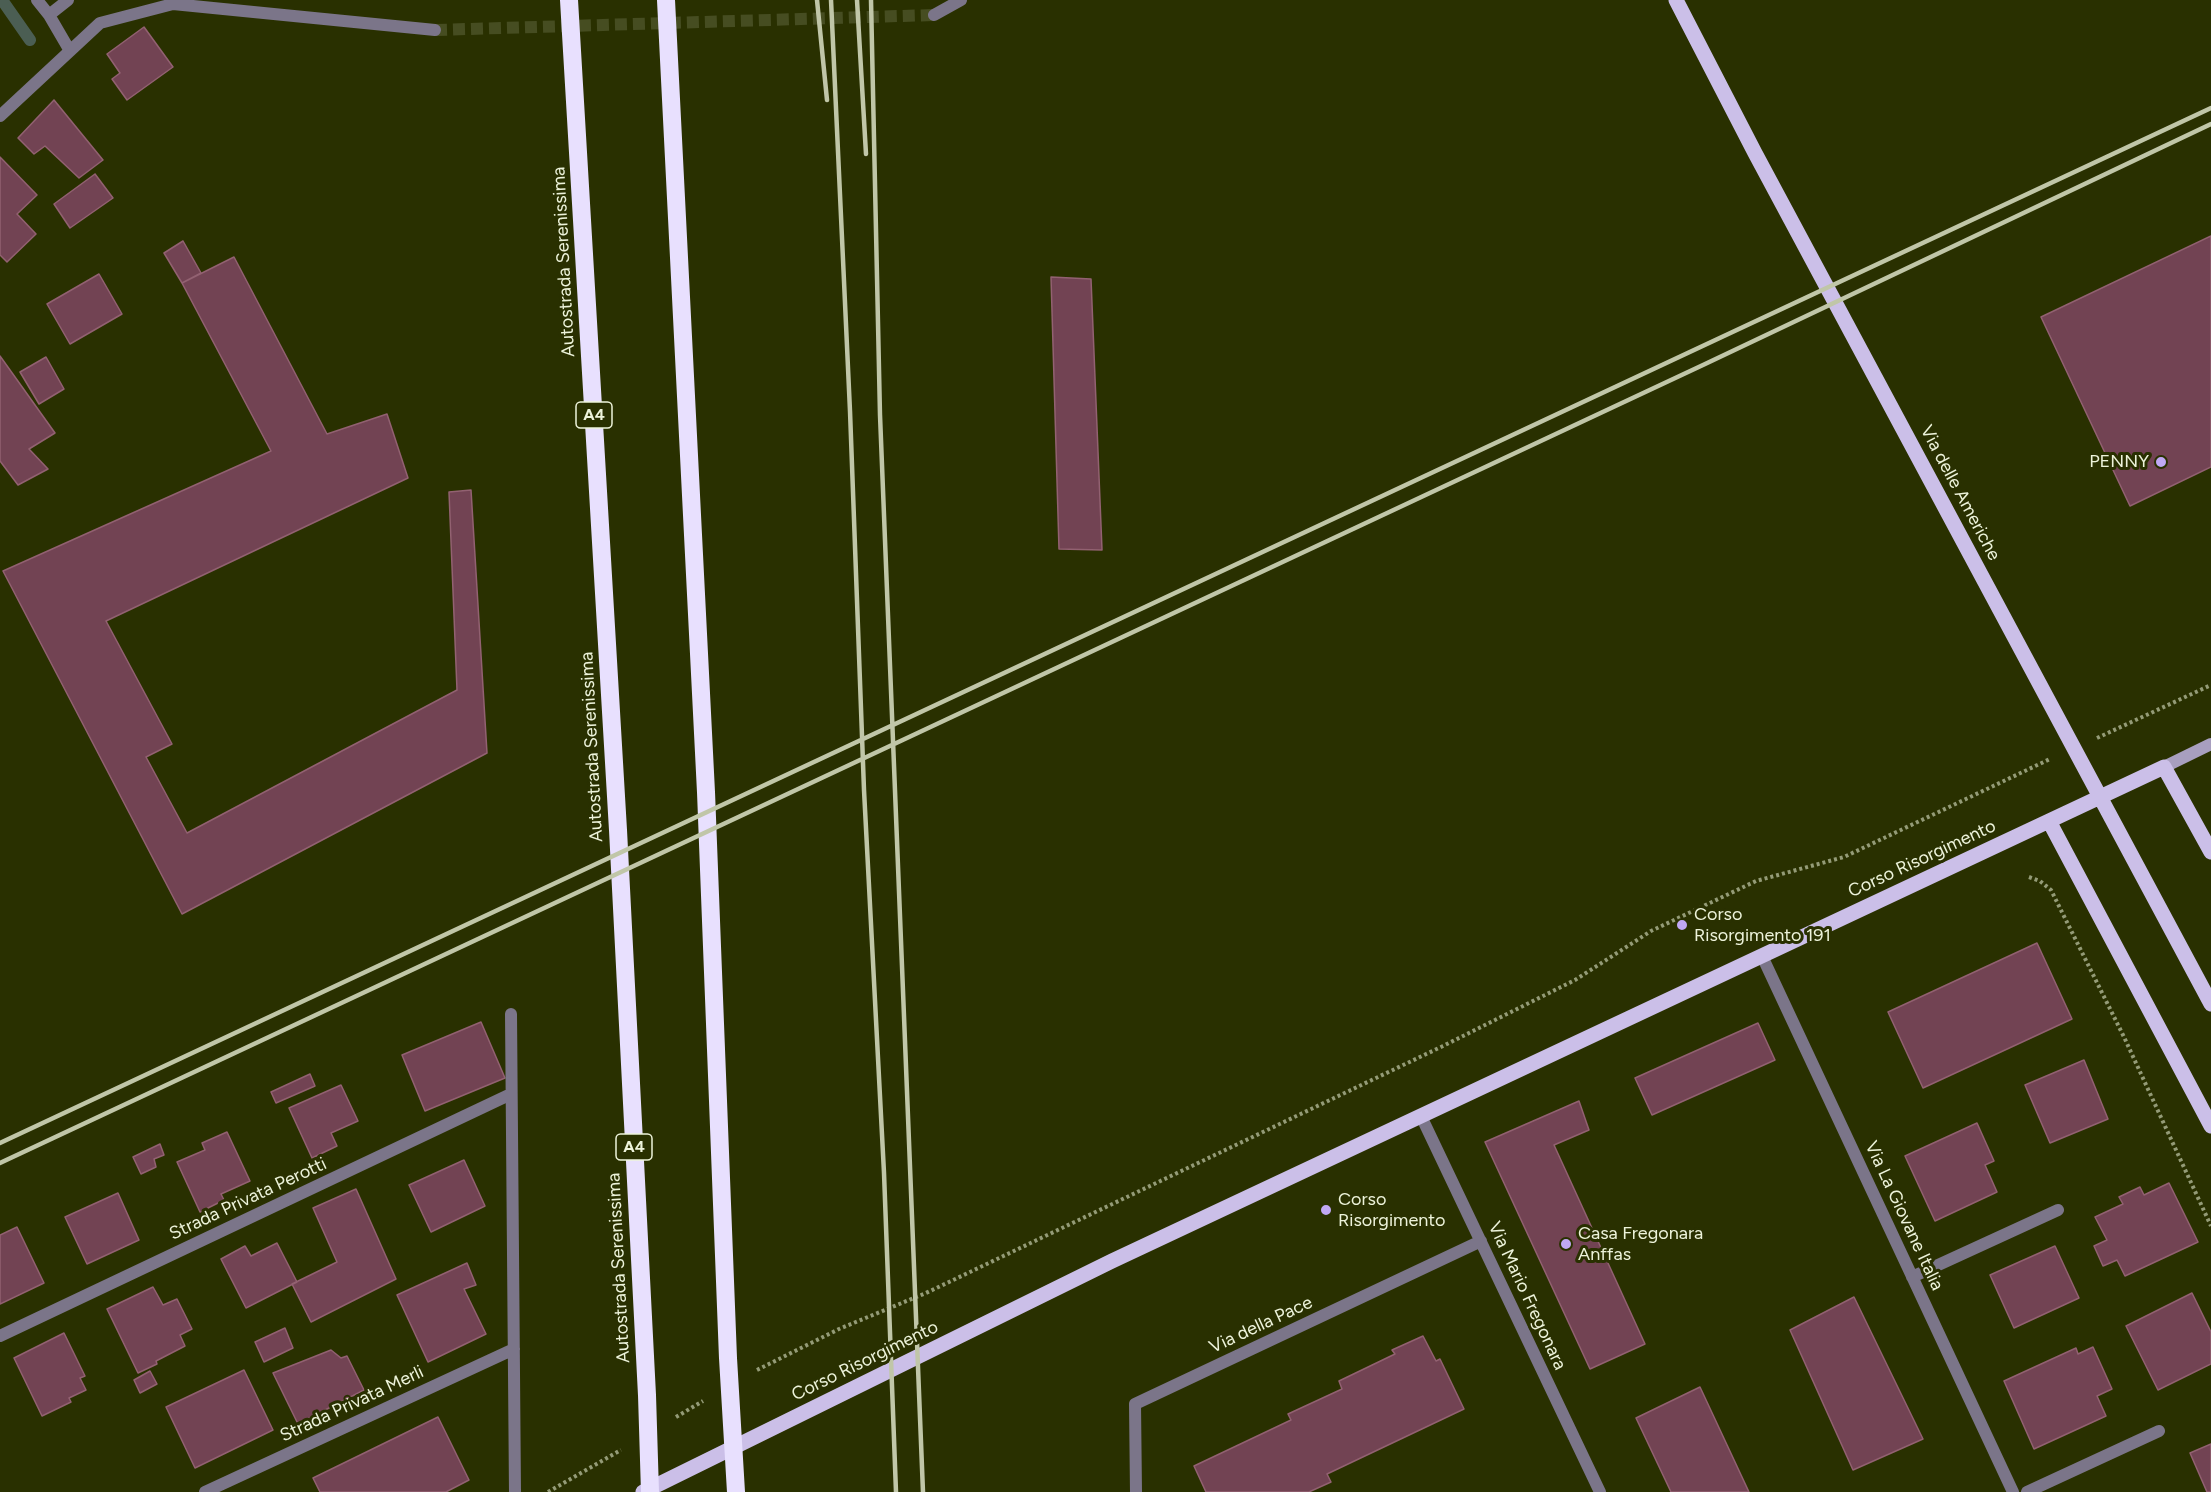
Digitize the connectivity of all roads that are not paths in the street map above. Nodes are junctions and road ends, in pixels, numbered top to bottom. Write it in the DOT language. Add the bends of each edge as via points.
graph roads {
  1 [pos="37,0"];
  2 [pos="68,0"];
  3 [pos="569,0"];
  4 [pos="666,0"];
  5 [pos="961,0"];
  6 [pos="1676,0"];
  7 [pos="49,15"];
  8 [pos="934,15"];
  9 [pos="435,30"];
  10 [pos="70,51"];
  11 [pos="0,116"];
  12 [pos="2211,744"];
  13 [pos="2164,766"];
  14 [pos="2049,821"];
  15 [pos="2211,852"];
  16 [pos="1762,956"];
  17 [pos="2211,1004"];
  18 [pos="511,1014"];
  19 [pos="512,1094"];
  20 [pos="1421,1116"];
  21 [pos="2211,1126"];
  22 [pos="2058,1210"];
  23 [pos="1481,1241"];
  24 [pos="1912,1276"];
  25 [pos="0,1336"];
  26 [pos="514,1349"];
  27 [pos="2159,1431"];
  28 [pos="205,1492"];
  29 [pos="515,1492"];
  30 [pos="643,1492"];
  31 [pos="650,1492"];
  32 [pos="736,1492"];
  33 [pos="1136,1492"];
  34 [pos="1600,1492"];
  35 [pos="2013,1492"];
  36 [pos="2027,1492"];
  1 -- 7 [label="street"];
  2 -- 7 [label="street"];
  3 -- 31 [label="highway, Autostrada Serenissima / A4" via="618,830"];
  4 -- 32 [label="highway"];
  5 -- 8 [label="street"];
  6 -- 17 [label="main road, Via delle Americhe"];
  7 -- 10 [label="street"];
  9 -- 10 [label="street" via="173,4 100,23"];
  10 -- 11 [label="street"];
  12 -- 13 [label="main road, Corso Risorgimento"];
  13 -- 14 [label="main road, Corso Risorgimento"];
  13 -- 15 [label="main road"];
  14 -- 16 [label="main road, Corso Risorgimento"];
  14 -- 21 [label="main road"];
  16 -- 20 [label="main road, Corso Risorgimento"];
  16 -- 24 [label="street, Via La Giovane Italia"];
  18 -- 19 [label="street"];
  19 -- 25 [label="street, Strada Privata Perotti"];
  19 -- 26 [label="street"];
  20 -- 23 [label="street, Via Mario Fregonara"];
  20 -- 30 [label="main road, Corso Risorgimento" via="1112,1261"];
  22 -- 24 [label="street"];
  23 -- 33 [label="street, Via della Pace" via="1134,1404"];
  23 -- 34 [label="street, Via Mario Fregonara"];
  24 -- 35 [label="street, Via La Giovane Italia"];
  26 -- 28 [label="street, Strada Privata Merli"];
  26 -- 29 [label="street"];
  27 -- 36 [label="street"];
}
